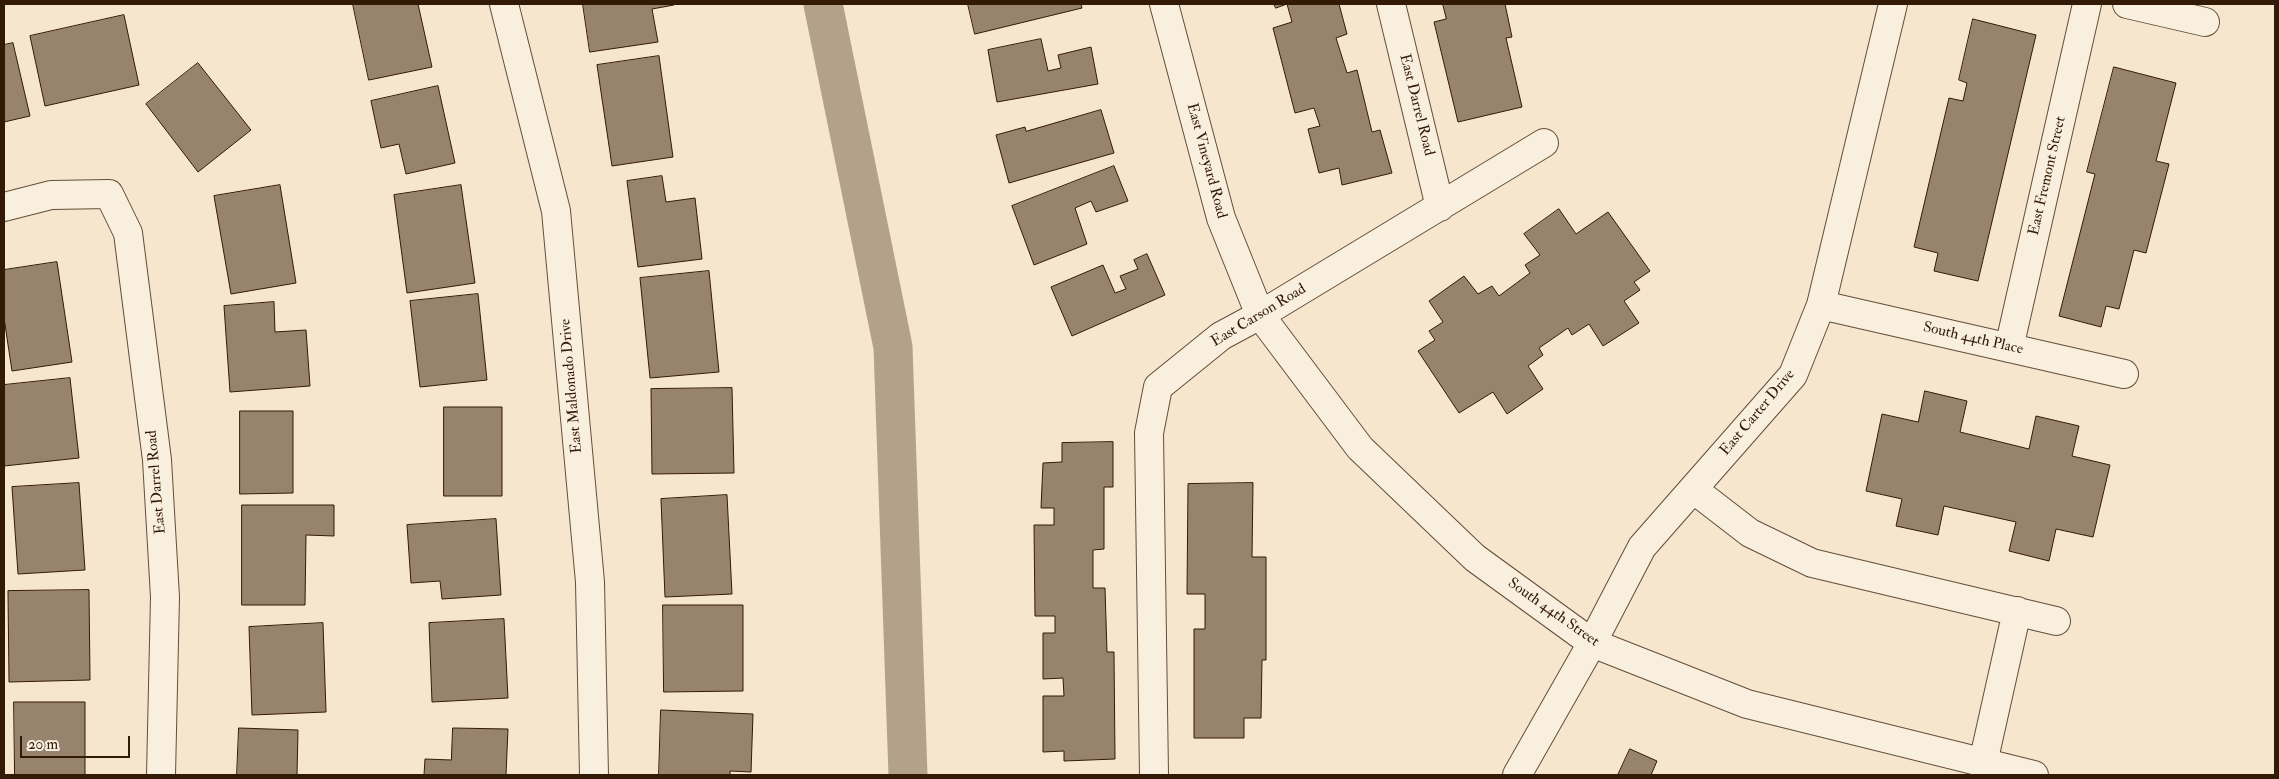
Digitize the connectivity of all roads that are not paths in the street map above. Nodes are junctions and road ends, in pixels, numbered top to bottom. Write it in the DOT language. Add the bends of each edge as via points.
graph roads {
  1 [pos="504,4"];
  2 [pos="1164,4"];
  3 [pos="1391,4"];
  4 [pos="1892,4"];
  5 [pos="2086,4"];
  6 [pos="2127,4"];
  7 [pos="2205,22"];
  8 [pos="1544,143"];
  9 [pos="4,207"];
  10 [pos="1440,207"];
  11 [pos="1821,305"];
  12 [pos="1260,315"];
  13 [pos="2009,348"];
  14 [pos="2124,374"];
  15 [pos="1693,489"];
  16 [pos="2017,611"];
  17 [pos="2056,621"];
  18 [pos="1592,643"];
  19 [pos="1983,763"];
  20 [pos="161,775"];
  21 [pos="594,775"];
  22 [pos="1154,775"];
  23 [pos="1517,775"];
  24 [pos="2034,775"];
  1 -- 21 [label="street, East Maldonado Drive" via="556,211 590,582"];
  2 -- 12 [label="street, East Vineyard Road" via="1220,218"];
  3 -- 10 [label="street, East Darrel Road"];
  4 -- 11 [label="street, East Carter Drive"];
  5 -- 13 [label="street, East Fremont Street"];
  6 -- 7 [label="street"];
  8 -- 10 [label="street, East Carson Road"];
  9 -- 20 [label="street, East Darrel Road" via="50,195 109,194 128,233 157,460 165,598"];
  10 -- 12 [label="street, East Carson Road"];
  11 -- 13 [label="street, South 44th Place"];
  11 -- 15 [label="street, East Carter Drive" via="1793,375"];
  12 -- 18 [label="street, South 44th Street" via="1360,448 1475,558"];
  12 -- 22 [label="street, East Carson Road" via="1220,336 1158,387 1149,433"];
  13 -- 14 [label="street, South 44th Place"];
  15 -- 16 [label="street" via="1750,533 1812,563"];
  15 -- 18 [label="street, East Carter Drive" via="1642,547"];
  16 -- 17 [label="street"];
  16 -- 19 [label="street"];
  18 -- 19 [label="street, South 44th Street" via="1747,704"];
  18 -- 23 [label="street, East Carter Drive"];
  19 -- 24 [label="street, South 44th Street"];
}
